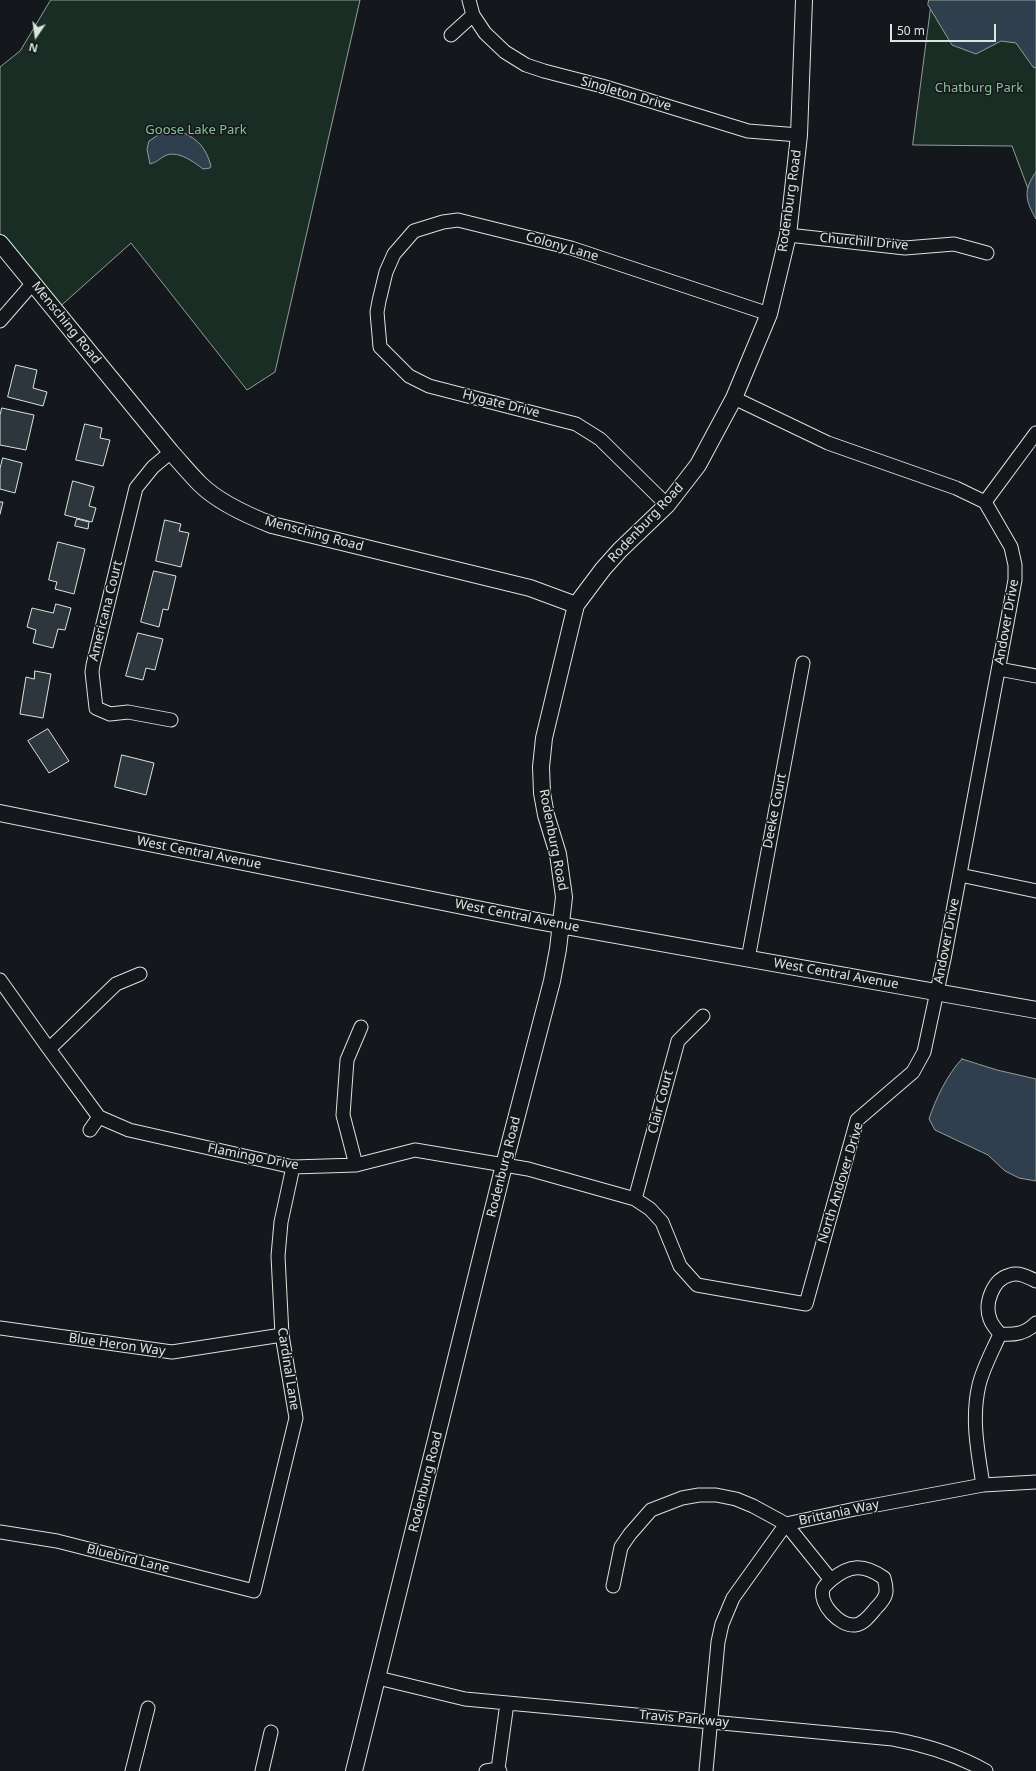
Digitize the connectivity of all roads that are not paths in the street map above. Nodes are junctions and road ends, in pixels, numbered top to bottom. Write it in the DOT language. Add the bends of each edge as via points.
graph roads {
  1 [pos="469,0"];
  2 [pos="804,0"];
  3 [pos="473,15"];
  4 [pos="451,35"];
  5 [pos="799,136"];
  6 [pos="788,235"];
  7 [pos="0,243"];
  8 [pos="987,253"];
  9 [pos="33,283"];
  10 [pos="382,286"];
  11 [pos="770,314"];
  12 [pos="0,321"];
  13 [pos="734,398"];
  14 [pos="1036,432"];
  15 [pos="171,452"];
  16 [pos="985,502"];
  17 [pos="667,505"];
  18 [pos="576,605"];
  19 [pos="803,663"];
  20 [pos="999,669"];
  21 [pos="1036,676"];
  22 [pos="171,720"];
  23 [pos="0,813"];
  24 [pos="960,875"];
  25 [pos="1036,891"];
  26 [pos="562,925"];
  27 [pos="748,959"];
  28 [pos="140,974"];
  29 [pos="0,980"];
  30 [pos="936,992"];
  31 [pos="1036,1010"];
  32 [pos="703,1016"];
  33 [pos="360,1027"];
  34 [pos="49,1049"];
  35 [pos="99,1117"];
  36 [pos="90,1130"];
  37 [pos="356,1165"];
  38 [pos="504,1165"];
  39 [pos="293,1167"];
  40 [pos="635,1199"];
  41 [pos="1036,1281"];
  42 [pos="806,1304"];
  43 [pos="1036,1323"];
  44 [pos="0,1328"];
  45 [pos="1000,1334"];
  46 [pos="282,1335"];
  47 [pos="1036,1482"];
  48 [pos="983,1486"];
  49 [pos="786,1524"];
  50 [pos="0,1532"];
  51 [pos="831,1580"];
  52 [pos="613,1586"];
  53 [pos="254,1591"];
  54 [pos="378,1678"];
  55 [pos="507,1703"];
  56 [pos="148,1708"];
  57 [pos="711,1722"];
  58 [pos="271,1732"];
  59 [pos="495,1770"];
  60 [pos="132,1771"];
  61 [pos="262,1771"];
  62 [pos="354,1771"];
  63 [pos="706,1771"];
  64 [pos="986,1771"];
  1 -- 3 [label="street, Singleton Drive"];
  2 -- 5 [label="street, Rodenburg Road"];
  3 -- 4 [label="street"];
  3 -- 5 [label="street, Singleton Drive" via="485,33 506,52 526,65 748,131"];
  5 -- 6 [label="street, Rodenburg Road"];
  6 -- 8 [label="street, Churchill Drive" via="905,248 954,244"];
  6 -- 11 [label="street, Rodenburg Road"];
  7 -- 9 [label="street, Mensching Road"];
  9 -- 12 [label="street"];
  9 -- 15 [label="street, Mensching Road"];
  10 -- 11 [label="street, Colony Lane" via="394,254 414,231 458,220 571,248"];
  10 -- 17 [label="street, Hygate Drive" via="377,312 380,347 409,376 429,386 576,424 600,439"];
  11 -- 13 [label="street, Rodenburg Road"];
  13 -- 16 [label="street" via="828,443 956,488"];
  13 -- 17 [label="street, Rodenburg Road" via="698,465"];
  14 -- 16 [label="street"];
  15 -- 18 [label="street, Mensching Road" via="201,485 245,514 272,525 530,588"];
  15 -- 22 [label="street, Americana Court" via="153,467 136,488 92,672 96,708 110,714 128,712"];
  16 -- 20 [label="street, Andover Drive" via="1011,547 1015,565 1015,580"];
  17 -- 18 [label="street, Rodenburg Road" via="620,550"];
  18 -- 26 [label="street, Rodenburg Road" via="544,738 541,767 542,793 558,854 564,897"];
  19 -- 27 [label="street, Deeke Court"];
  20 -- 21 [label="street"];
  20 -- 24 [label="street, Andover Drive"];
  23 -- 26 [label="street, West Central Avenue"];
  24 -- 25 [label="street"];
  24 -- 30 [label="street, Andover Drive"];
  26 -- 27 [label="street, West Central Avenue"];
  26 -- 38 [label="street, Rodenburg Road" via="552,981"];
  27 -- 30 [label="street, West Central Avenue"];
  28 -- 34 [label="street" via="116,984"];
  29 -- 34 [label="street"];
  30 -- 31 [label="street, West Central Avenue"];
  30 -- 42 [label="street, North Andover Drive" via="924,1052 917,1067 857,1120"];
  32 -- 40 [label="street, Clair Court" via="678,1041"];
  33 -- 37 [label="street" via="347,1060 343,1115"];
  34 -- 35 [label="street"];
  35 -- 36 [label="street"];
  35 -- 39 [label="street, Flamingo Drive" via="129,1130"];
  37 -- 38 [label="street, Flamingo Drive" via="415,1150"];
  37 -- 39 [label="street, Flamingo Drive"];
  38 -- 40 [label="street, Flamingo Drive" via="528,1169"];
  38 -- 54 [label="street, Rodenburg Road"];
  39 -- 46 [label="street, Cardinal Lane" via="281,1222 278,1256"];
  40 -- 42 [label="street, Flamingo Drive" via="650,1209 662,1222 680,1266 697,1285"];
  41 -- 45 [label="street" via="1028,1276 1009,1275 994,1287 988,1303 989,1317"];
  43 -- 45 [label="street" via="1028,1331 1020,1334"];
  44 -- 46 [label="street, Blue Heron Way" via="172,1352"];
  45 -- 48 [label="street" via="979,1384 975,1414"];
  46 -- 53 [label="street, Cardinal Lane" via="296,1418"];
  47 -- 48 [label="street, Brittania Way"];
  48 -- 49 [label="street, Brittania Way"];
  49 -- 51 [label="street"];
  49 -- 52 [label="street" via="753,1506 727,1496 698,1495 682,1498 651,1510 630,1534 621,1547"];
  49 -- 57 [label="street, Brittania Way" via="750,1572 729,1606 718,1642"];
  50 -- 53 [label="street, Bluebird Lane" via="57,1541"];
  51 -- 51 [label="street" via="824,1588 822,1597 828,1610 843,1622 855,1625 864,1621 884,1599 887,1589 884,1578 874,1570 857,1567 841,1572"];
  54 -- 55 [label="street, Travis Parkway" via="465,1699"];
  54 -- 62 [label="street, Rodenburg Road"];
  55 -- 57 [label="street, Travis Parkway"];
  55 -- 59 [label="street"];
  56 -- 60 [label="street"];
  57 -- 63 [label="street, Brittania Way"];
  57 -- 64 [label="street, Travis Parkway" via="893,1739 937,1750"];
  58 -- 61 [label="street"];
}
